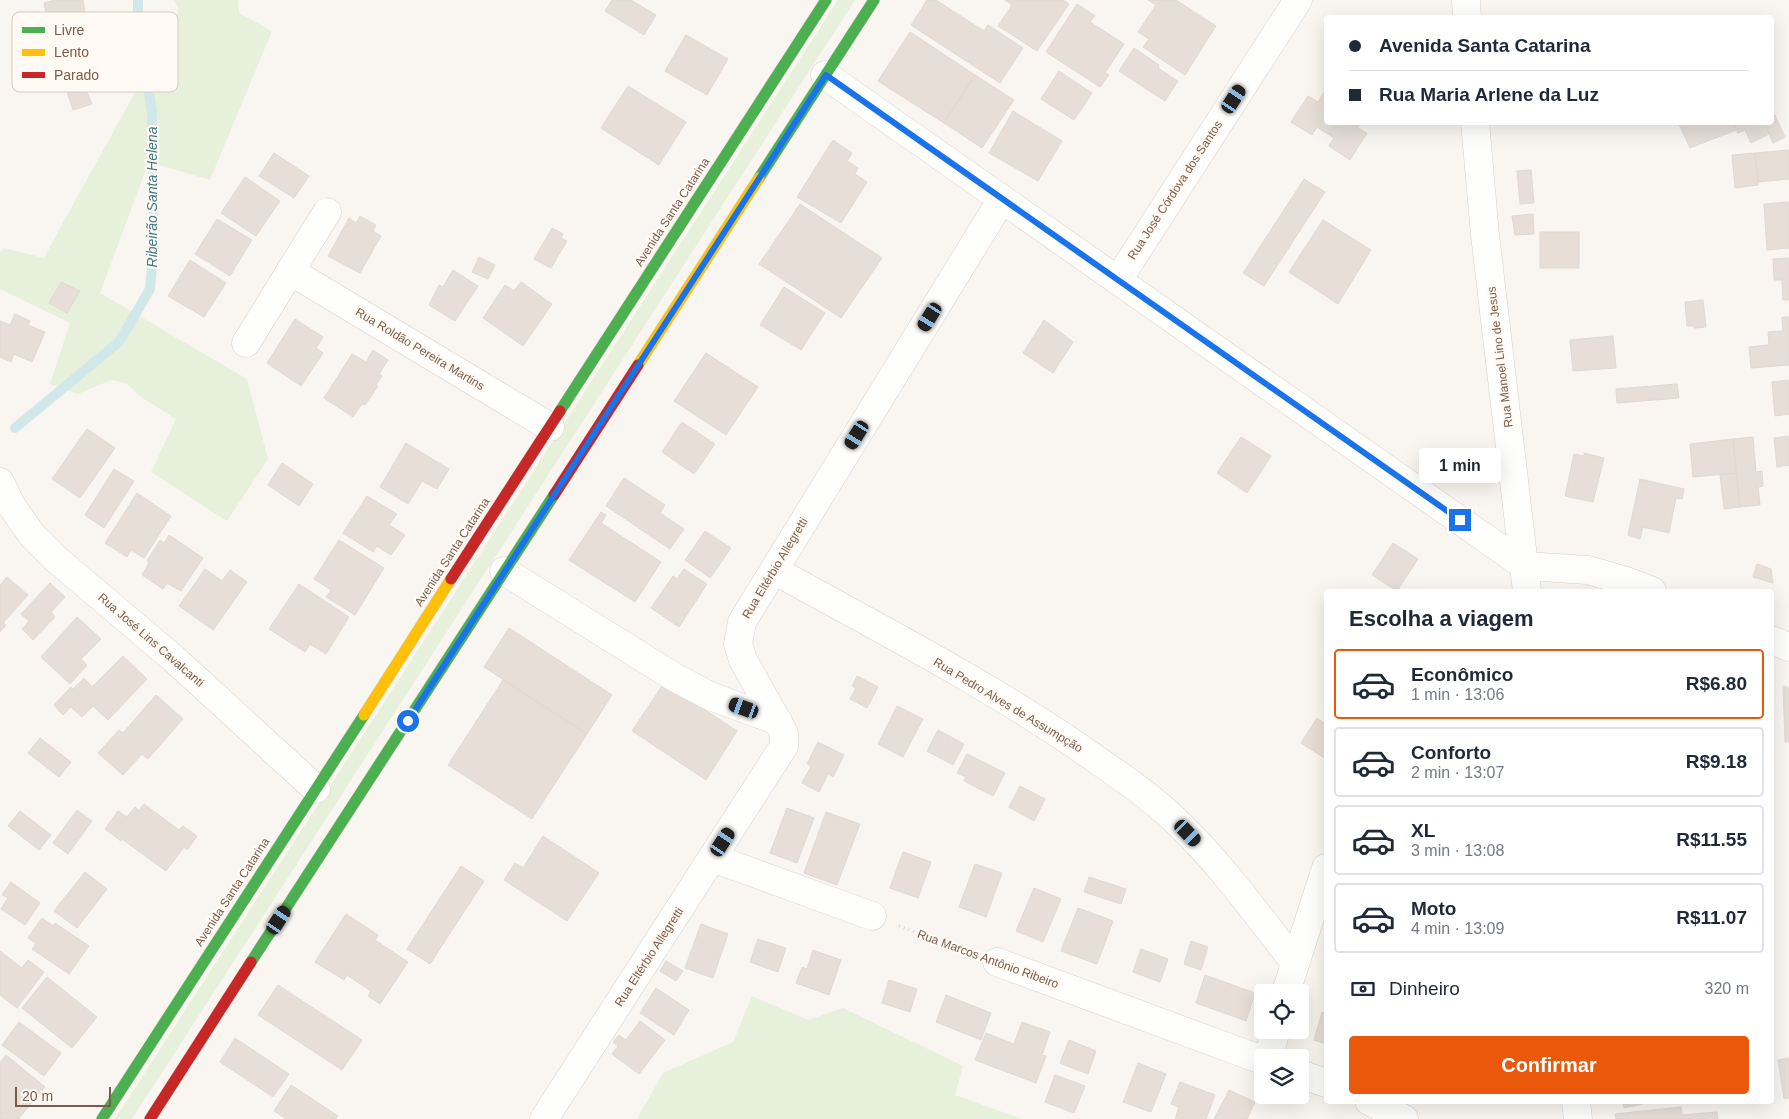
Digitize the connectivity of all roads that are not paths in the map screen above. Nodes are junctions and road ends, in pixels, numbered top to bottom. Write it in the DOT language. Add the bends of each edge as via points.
graph roads {
  1 [pos="826,0"];
  2 [pos="874,0"];
  3 [pos="1298,0"];
  4 [pos="1466,0"];
  5 [pos="1467,15"];
  6 [pos="826,75"];
  7 [pos="1475,125"];
  8 [pos="1002,199"];
  9 [pos="326,212"];
  10 [pos="290,271"];
  11 [pos="1118,280"];
  12 [pos="246,343"];
  13 [pos="550,427"];
  14 [pos="0,482"];
  15 [pos="774,570"];
  16 [pos="504,571"];
  17 [pos="1526,578"];
  18 [pos="1647,589"];
  19 [pos="1774,641"];
  20 [pos="1789,647"];
  21 [pos="778,721"];
  22 [pos="316,788"];
  23 [pos="713,858"];
  24 [pos="1324,874"];
  25 [pos="872,916"];
  26 [pos="997,962"];
  27 [pos="1294,963"];
  28 [pos="1288,984"];
  29 [pos="1254,1057"];
  30 [pos="1309,1077"];
  31 [pos="1324,1082"];
  32 [pos="1374,1104"];
  33 [pos="1576,1104"];
  34 [pos="102,1119"];
  35 [pos="150,1119"];
  36 [pos="544,1119"];
  37 [pos="1404,1119"];
  38 [pos="1578,1119"];
  1 -- 13 [label="main road, Avenida Santa Catarina"];
  2 -- 6 [label="main road"];
  3 -- 11 [label="street, Rua José Córdova dos Santos"];
  4 -- 5 [label="street"];
  6 -- 8 [label="street"];
  6 -- 16 [label="main road"];
  7 -- 17 [label="street, Rua Manoel Lino de Jesus" via="1485,235"];
  8 -- 11 [label="street"];
  8 -- 15 [label="street, Rua Eltérbio Allegretti"];
  9 -- 10 [label="street"];
  10 -- 12 [label="street"];
  10 -- 13 [label="street, Rua Roldão Pereira Martins"];
  11 -- 17 [label="street"];
  13 -- 22 [label="main road, Avenida Santa Catarina"];
  14 -- 22 [label="street, Rua José Lins Cavalcanti" via="27,528 56,560 174,658"];
  15 -- 21 [label="street, Rua Eltérbio Allegretti" via="742,622 738,644 743,660"];
  15 -- 27 [label="street, Rua Pedro Alves de Assumpção" via="985,688 1119,775 1176,820 1224,871"];
  16 -- 21 [label="street" via="674,677 710,696"];
  16 -- 35 [label="main road"];
  17 -- 18 [label="street" via="1588,570"];
  19 -- 20 [label="street"];
  21 -- 23 [label="street, Rua Eltérbio Allegretti" via="784,734 784,746"];
  22 -- 34 [label="main road, Avenida Santa Catarina"];
  23 -- 25 [label="street"];
  23 -- 36 [label="street, Rua Eltérbio Allegretti"];
  24 -- 27 [label="street"];
  26 -- 29 [label="street, Rua Marcos Antônio Ribeiro"];
  27 -- 28 [label="street"];
  30 -- 31 [label="street"];
  32 -- 37 [label="street"];
  33 -- 38 [label="street"];
}
